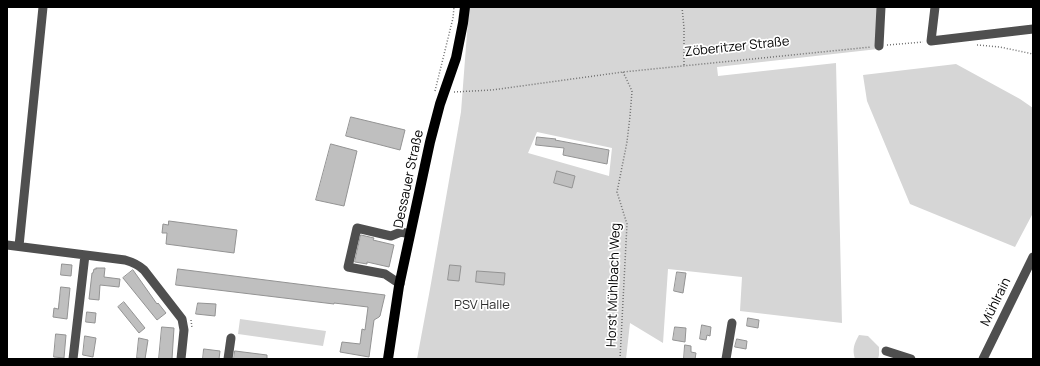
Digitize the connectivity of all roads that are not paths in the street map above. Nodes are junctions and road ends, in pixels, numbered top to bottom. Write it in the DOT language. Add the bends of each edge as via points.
graph roads {
  1 [pos="43,7"];
  2 [pos="465,7"];
  3 [pos="880,7"];
  4 [pos="935,7"];
  5 [pos="1033,29"];
  6 [pos="879,46"];
  7 [pos="410,234"];
  8 [pos="7,245"];
  9 [pos="19,246"];
  10 [pos="85,255"];
  11 [pos="1033,257"];
  12 [pos="400,284"];
  13 [pos="732,323"];
  14 [pos="231,338"];
  15 [pos="886,350"];
  16 [pos="73,359"];
  17 [pos="181,359"];
  18 [pos="228,359"];
  19 [pos="388,359"];
  20 [pos="726,359"];
  21 [pos="911,359"];
  22 [pos="983,359"];
  1 -- 9 [label="street"];
  2 -- 7 [label="main road, Dessauer Straße" via="456,58 436,116"];
  3 -- 6 [label="street"];
  4 -- 5 [label="street" via="931,41"];
  7 -- 12 [label="main road, Dessauer Straße"];
  7 -- 12 [label="street" via="401,232 391,236 357,228 348,267 385,274"];
  8 -- 9 [label="street"];
  9 -- 10 [label="street"];
  10 -- 16 [label="street"];
  10 -- 17 [label="street" via="125,260 139,265 144,270 182,320 184,330"];
  11 -- 22 [label="street, Mühlrain"];
  12 -- 19 [label="main road, Dessauer Straße"];
  13 -- 20 [label="street"];
  14 -- 18 [label="street"];
  15 -- 21 [label="street"];
}
